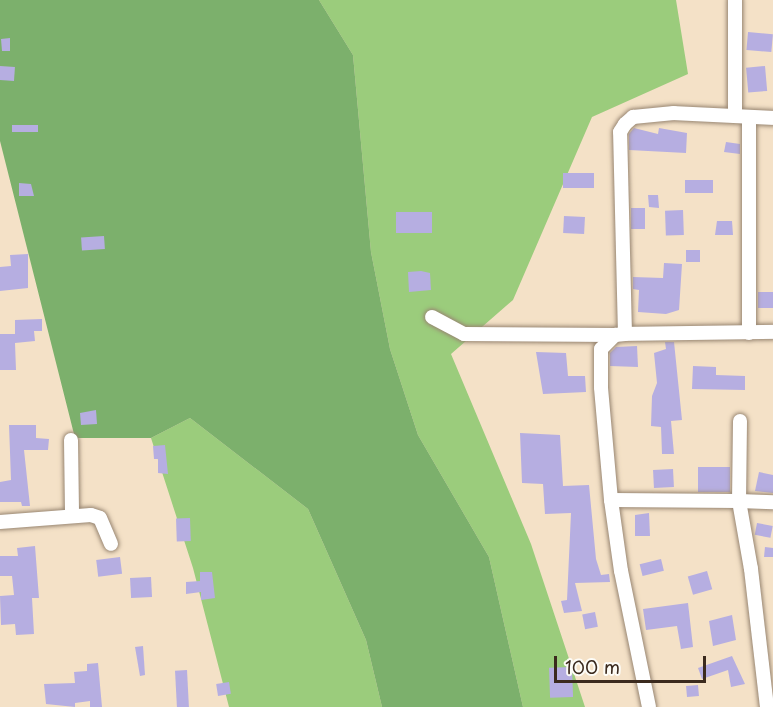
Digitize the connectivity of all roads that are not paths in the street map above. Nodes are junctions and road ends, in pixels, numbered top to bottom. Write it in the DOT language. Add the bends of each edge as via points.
graph roads {
  1 [pos="735,0"];
  2 [pos="735,116"];
  3 [pos="773,117"];
  4 [pos="749,119"];
  5 [pos="432,317"];
  6 [pos="773,332"];
  7 [pos="749,333"];
  8 [pos="620,334"];
  9 [pos="740,421"];
  10 [pos="71,440"];
  11 [pos="611,500"];
  12 [pos="738,501"];
  13 [pos="773,502"];
  14 [pos="72,516"];
  15 [pos="0,522"];
  16 [pos="111,544"];
  17 [pos="649,707"];
  18 [pos="767,707"];
  1 -- 2 [label="street"];
  2 -- 4 [label="street"];
  2 -- 8 [label="street" via="699,113 633,117 620,132"];
  3 -- 4 [label="street"];
  4 -- 7 [label="street"];
  5 -- 8 [label="street" via="464,334"];
  6 -- 7 [label="street"];
  7 -- 8 [label="street"];
  8 -- 11 [label="street" via="601,349 600,387"];
  9 -- 12 [label="street" via="743,450"];
  10 -- 14 [label="street"];
  11 -- 12 [label="street"];
  11 -- 17 [label="street"];
  12 -- 13 [label="street"];
  12 -- 18 [label="street" via="751,569"];
  14 -- 15 [label="street"];
  14 -- 16 [label="street" via="99,518"];
}
